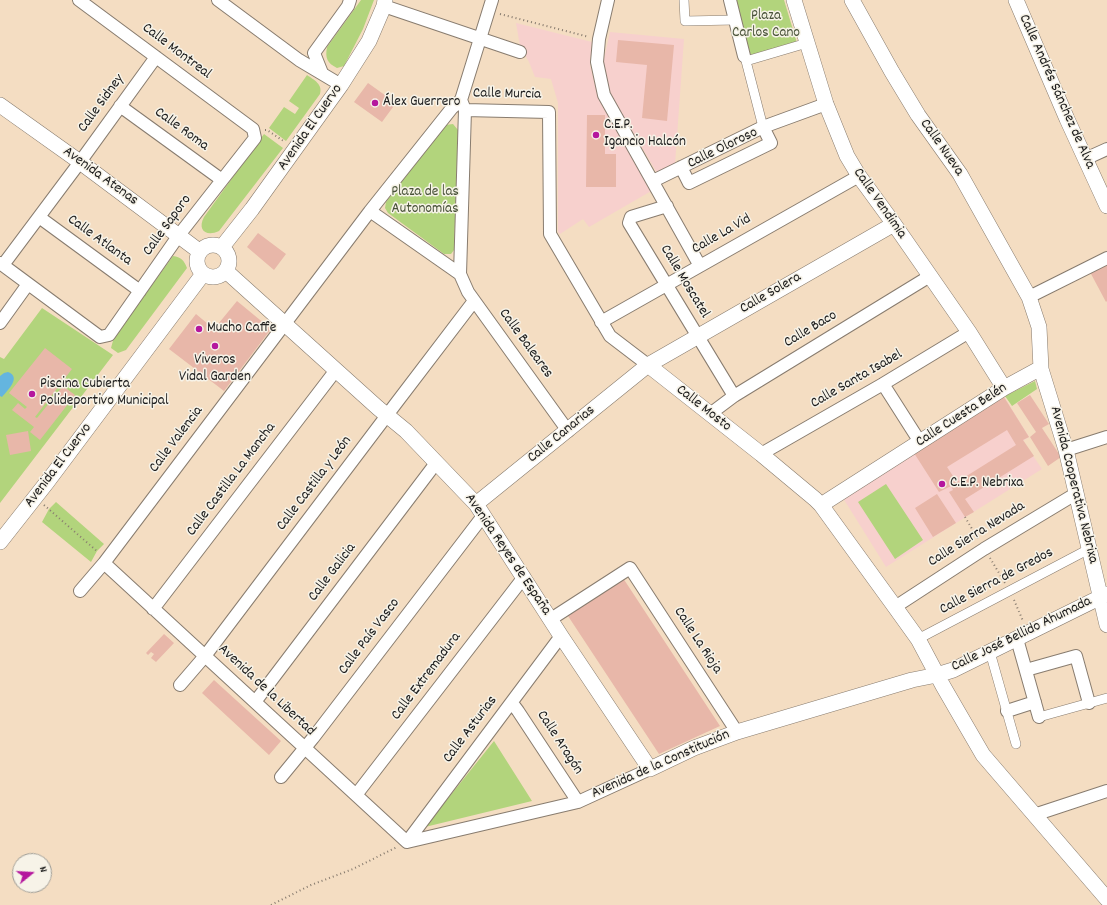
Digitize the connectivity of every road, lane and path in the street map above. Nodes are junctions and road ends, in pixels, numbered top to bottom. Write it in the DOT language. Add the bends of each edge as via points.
graph roads {
  1 [pos="79,0"];
  2 [pos="218,0"];
  3 [pos="350,0"];
  4 [pos="608,0"];
  5 [pos="684,0"];
  6 [pos="730,0"];
  7 [pos="794,0"];
  8 [pos="852,0"];
  9 [pos="1016,0"];
  10 [pos="384,3"];
  11 [pos="491,6"];
  12 [pos="735,20"];
  13 [pos="480,39"];
  14 [pos="598,39"];
  15 [pos="807,43"];
  16 [pos="520,52"];
  17 [pos="314,53"];
  18 [pos="156,57"];
  19 [pos="745,59"];
  20 [pos="300,60"];
  21 [pos="322,74"];
  22 [pos="341,85"];
  23 [pos="826,104"];
  24 [pos="0,105"];
  25 [pos="463,105"];
  26 [pos="120,106"];
  27 [pos="549,112"];
  28 [pos="763,127"];
  29 [pos="253,129"];
  30 [pos="1107,149"];
  31 [pos="296,150"];
  32 [pos="1085,159"];
  33 [pos="80,162"];
  34 [pos="681,167"];
  35 [pos="858,176"];
  36 [pos="222,180"];
  37 [pos="653,181"];
  38 [pos="667,206"];
  39 [pos="1107,206"];
  40 [pos="370,211"];
  41 [pos="39,217"];
  42 [pos="894,224"];
  43 [pos="179,235"];
  44 [pos="222,247"];
  45 [pos="199,251"];
  46 [pos="1107,258"];
  47 [pos="1,264"];
  48 [pos="700,266"];
  49 [pos="226,271"];
  50 [pos="203,274"];
  51 [pos="460,274"];
  52 [pos="930,276"];
  53 [pos="28,284"];
  54 [pos="667,285"];
  55 [pos="140,291"];
  56 [pos="1028,298"];
  57 [pos="474,301"];
  58 [pos="601,322"];
  59 [pos="0,323"];
  60 [pos="284,324"];
  61 [pos="969,332"];
  62 [pos="698,336"];
  63 [pos="648,365"];
  64 [pos="1041,369"];
  65 [pos="336,370"];
  66 [pos="883,384"];
  67 [pos="1004,388"];
  68 [pos="734,396"];
  69 [pos="710,414"];
  70 [pos="387,415"];
  71 [pos="568,431"];
  72 [pos="1107,437"];
  73 [pos="920,442"];
  74 [pos="1066,450"];
  75 [pos="761,454"];
  76 [pos="436,463"];
  77 [pos="1076,492"];
  78 [pos="35,498"];
  79 [pos="822,505"];
  80 [pos="480,510"];
  81 [pos="965,518"];
  82 [pos="0,542"];
  83 [pos="1090,548"];
  84 [pos="984,549"];
  85 [pos="105,561"];
  86 [pos="524,577"];
  87 [pos="80,591"];
  88 [pos="1104,596"];
  89 [pos="895,607"];
  90 [pos="154,609"];
  91 [pos="551,619"];
  92 [pos="1107,625"];
  93 [pos="561,636"];
  94 [pos="1017,639"];
  95 [pos="918,640"];
  96 [pos="990,652"];
  97 [pos="205,656"];
  98 [pos="1026,670"];
  99 [pos="937,675"];
  100 [pos="180,686"];
  101 [pos="1107,698"];
  102 [pos="255,702"];
  103 [pos="1035,702"];
  104 [pos="512,703"];
  105 [pos="1089,703"];
  106 [pos="1007,711"];
  107 [pos="1039,717"];
  108 [pos="737,732"];
  109 [pos="1016,744"];
  110 [pos="305,748"];
  111 [pos="650,769"];
  112 [pos="281,777"];
  113 [pos="1107,791"];
  114 [pos="356,795"];
  115 [pos="578,802"];
  116 [pos="1034,815"];
  117 [pos="407,842"];
  118 [pos="1107,899"];
  119 [pos="271,905"];
  1 -- 18 [label="street, Calle Montreal"];
  2 -- 20 [label="street"];
  3 -- 17 [label="street"];
  4 -- 14 [label="street"];
  5 -- 12 [label="street" via="684,21"];
  6 -- 12 [label="street"];
  7 -- 15 [label="street, Calle Vendimia"];
  8 -- 56 [label="street, Calle Nueva" via="918,115 960,174"];
  9 -- 32 [label="street, Calle Andrés Sánchez de Alva"];
  10 -- 13 [label="street"];
  10 -- 22 [label="street, Avenida El Cuervo" via="369,41"];
  11 -- 13 [label="street"];
  11 -- 14 [label="path"];
  12 -- 19 [label="street"];
  13 -- 16 [label="street"];
  13 -- 25 [label="street"];
  14 -- 37 [label="street" via="597,62 604,95"];
  15 -- 19 [label="street"];
  15 -- 23 [label="street, Calle Vendimia"];
  17 -- 20 [label="street"];
  17 -- 21 [label="street"];
  18 -- 26 [label="street, Calle Sidney"];
  18 -- 29 [label="street, Calle Montreal"];
  19 -- 28 [label="street"];
  20 -- 21 [label="street"];
  21 -- 22 [label="street"];
  22 -- 31 [label="street, Avenida El Cuervo"];
  23 -- 28 [label="street, Calle Oloroso"];
  23 -- 35 [label="street, Calle Vendimia"];
  24 -- 33 [label="street, Avenida Atenas"];
  25 -- 27 [label="street, Calle Murcia"];
  25 -- 40 [label="street" via="452,108"];
  25 -- 51 [label="street"];
  26 -- 33 [label="street, Calle Sidney"];
  26 -- 36 [label="street, Calle Roma"];
  27 -- 58 [label="street, Calle Mosto" via="550,234"];
  28 -- 34 [label="street, Calle Oloroso"];
  28 -- 34 [label="street, Calle Oloroso" via="771,143 696,180 689,183"];
  29 -- 31 [label="path" via="267,130"];
  29 -- 36 [label="street, Calle Saporo" via="255,138"];
  30 -- 32 [label="street"];
  31 -- 44 [label="street, Avenida El Cuervo"];
  32 -- 39 [label="street, Calle Andrés Sánchez de Alva"];
  33 -- 41 [label="street, Calle Sidney"];
  33 -- 43 [label="street, Avenida Atenas"];
  34 -- 37 [label="street, Calle Oloroso"];
  35 -- 42 [label="street, Calle Vendimia"];
  35 -- 48 [label="street, Calle La Vid"];
  36 -- 43 [label="street, Calle Saporo"];
  37 -- 38 [label="street"];
  38 -- 48 [label="street"];
  38 -- 54 [label="street, Calle Moscatel" via="631,218 630,223"];
  40 -- 51 [label="street"];
  40 -- 60 [label="street, Calle Valencia"];
  41 -- 47 [label="street, Calle Sidney"];
  41 -- 55 [label="street, Calle Atlanta"];
  42 -- 52 [label="street, Calle Vendimia"];
  42 -- 62 [label="street, Calle Solera"];
  43 -- 45 [label="street, Avenida Atenas"];
  43 -- 55 [label="street, Calle Saporo"];
  44 -- 45 [label="street" via="208,245"];
  44 -- 49 [label="street" via="229,261"];
  45 -- 50 [label="street" via="197,266"];
  46 -- 56 [label="street"];
  47 -- 53 [label="street"];
  48 -- 54 [label="street, Calle La Vid"];
  49 -- 50 [label="street" via="212,277"];
  49 -- 60 [label="street, Avenida Reyes de España"];
  50 -- 78 [label="street, Avenida El Cuervo"];
  51 -- 57 [label="street, Calle Baleares"];
  52 -- 61 [label="street, Calle Vendimia"];
  52 -- 68 [label="street, Calle Baco"];
  53 -- 55 [label="street, Calle Saporo" via="100,338 109,334"];
  53 -- 59 [label="street"];
  54 -- 58 [label="street, Calle La Vid"];
  54 -- 62 [label="street, Calle Moscatel"];
  56 -- 64 [label="street" via="1039,327"];
  57 -- 70 [label="street, Calle Castilla y León"];
  57 -- 71 [label="street, Calle Baleares"];
  58 -- 63 [label="street, Calle Mosto" via="610,336"];
  60 -- 65 [label="street, Avenida Reyes de España"];
  60 -- 85 [label="street, Calle Valencia"];
  61 -- 66 [label="street, Calle Santa Isabel"];
  61 -- 67 [label="street, Calle Vendimia"];
  62 -- 63 [label="street, Calle Solera"];
  62 -- 68 [label="street, Calle Moscatel"];
  63 -- 69 [label="street, Calle Mosto"];
  63 -- 71 [label="street, Calle Canarias"];
  64 -- 67 [label="street, Calle Cuesta Belén"];
  64 -- 74 [label="street, Avenida Cooperativa Nebrixa"];
  65 -- 70 [label="street, Avenida Reyes de España"];
  65 -- 90 [label="street, Calle Castilla La Mancha"];
  66 -- 73 [label="street"];
  66 -- 75 [label="street, Calle Santa Isabel"];
  67 -- 73 [label="street, Calle Cuesta Belén"];
  68 -- 69 [label="street, Calle Baco"];
  69 -- 75 [label="street, Calle Mosto"];
  70 -- 76 [label="street, Avenida Reyes de España"];
  70 -- 97 [label="street, Calle Castilla y León"];
  71 -- 80 [label="street, Calle Canarias"];
  72 -- 74 [label="street"];
  73 -- 79 [label="street, Calle Cuesta Belén"];
  74 -- 77 [label="street, Avenida Cooperativa Nebrixa"];
  75 -- 79 [label="street, Calle Mosto"];
  76 -- 80 [label="street, Avenida Reyes de España"];
  76 -- 102 [label="street, Calle Galicia"];
  77 -- 83 [label="street, Avenida Cooperativa Nebrixa"];
  77 -- 84 [label="street, Calle Sierra Nevada"];
  78 -- 82 [label="street, Avenida El Cuervo"];
  78 -- 85 [label="path"];
  79 -- 89 [label="street, Calle Mosto"];
  80 -- 86 [label="street, Avenida Reyes de España"];
  80 -- 110 [label="street, Calle País Vasco"];
  81 -- 84 [label="path"];
  83 -- 88 [label="street, Avenida Cooperativa Nebrixa"];
  83 -- 95 [label="street, Calle Sierra de Gredos"];
  84 -- 89 [label="street, Calle Sierra Nevada"];
  85 -- 87 [label="street, Calle Valencia"];
  85 -- 90 [label="street, Avenida de la Libertad"];
  86 -- 91 [label="street, Avenida Reyes de España"];
  86 -- 114 [label="street, Calle Extremadura"];
  88 -- 92 [label="street, Avenida Cooperativa Nebrixa"];
  88 -- 94 [label="street, Calle José Bellido Ahumada"];
  89 -- 95 [label="street, Calle Mosto"];
  90 -- 97 [label="street, Avenida de la Libertad"];
  91 -- 93 [label="street, Avenida Reyes de España"];
  91 -- 108 [label="street, Calle La Rioja" via="630,568"];
  93 -- 104 [label="street, Calle Asturias"];
  93 -- 111 [label="street, Avenida Reyes de España"];
  94 -- 96 [label="street, Calle José Bellido Ahumada"];
  94 -- 98 [label="street"];
  95 -- 99 [label="street, Calle Mosto"];
  96 -- 99 [label="street, Calle José Bellido Ahumada"];
  96 -- 106 [label="street"];
  97 -- 100 [label="street, Calle Castilla y León"];
  97 -- 102 [label="street, Avenida de la Libertad"];
  98 -- 103 [label="street"];
  98 -- 105 [label="street" via="1076,656"];
  99 -- 108 [label="street, Avenida de la Constitución" via="912,680"];
  99 -- 116 [label="street, Calle Mosto" via="983,755"];
  101 -- 105 [label="street"];
  102 -- 110 [label="street, Avenida de la Libertad"];
  103 -- 106 [label="street"];
  103 -- 107 [label="street"];
  104 -- 115 [label="street, Calle Aragón"];
  104 -- 117 [label="street, Calle Asturias"];
  105 -- 107 [label="street"];
  106 -- 109 [label="street"];
  108 -- 111 [label="street, Avenida de la Constitución" via="694,748"];
  110 -- 112 [label="street, Calle País Vasco"];
  110 -- 114 [label="street, Avenida de la Libertad"];
  111 -- 115 [label="street, Avenida de la Constitución"];
  113 -- 116 [label="street"];
  114 -- 117 [label="street, Avenida de la Libertad"];
  115 -- 117 [label="street, Avenida de la Constitución"];
  116 -- 118 [label="street, Calle Mosto"];
  117 -- 119 [label="path"];
}
